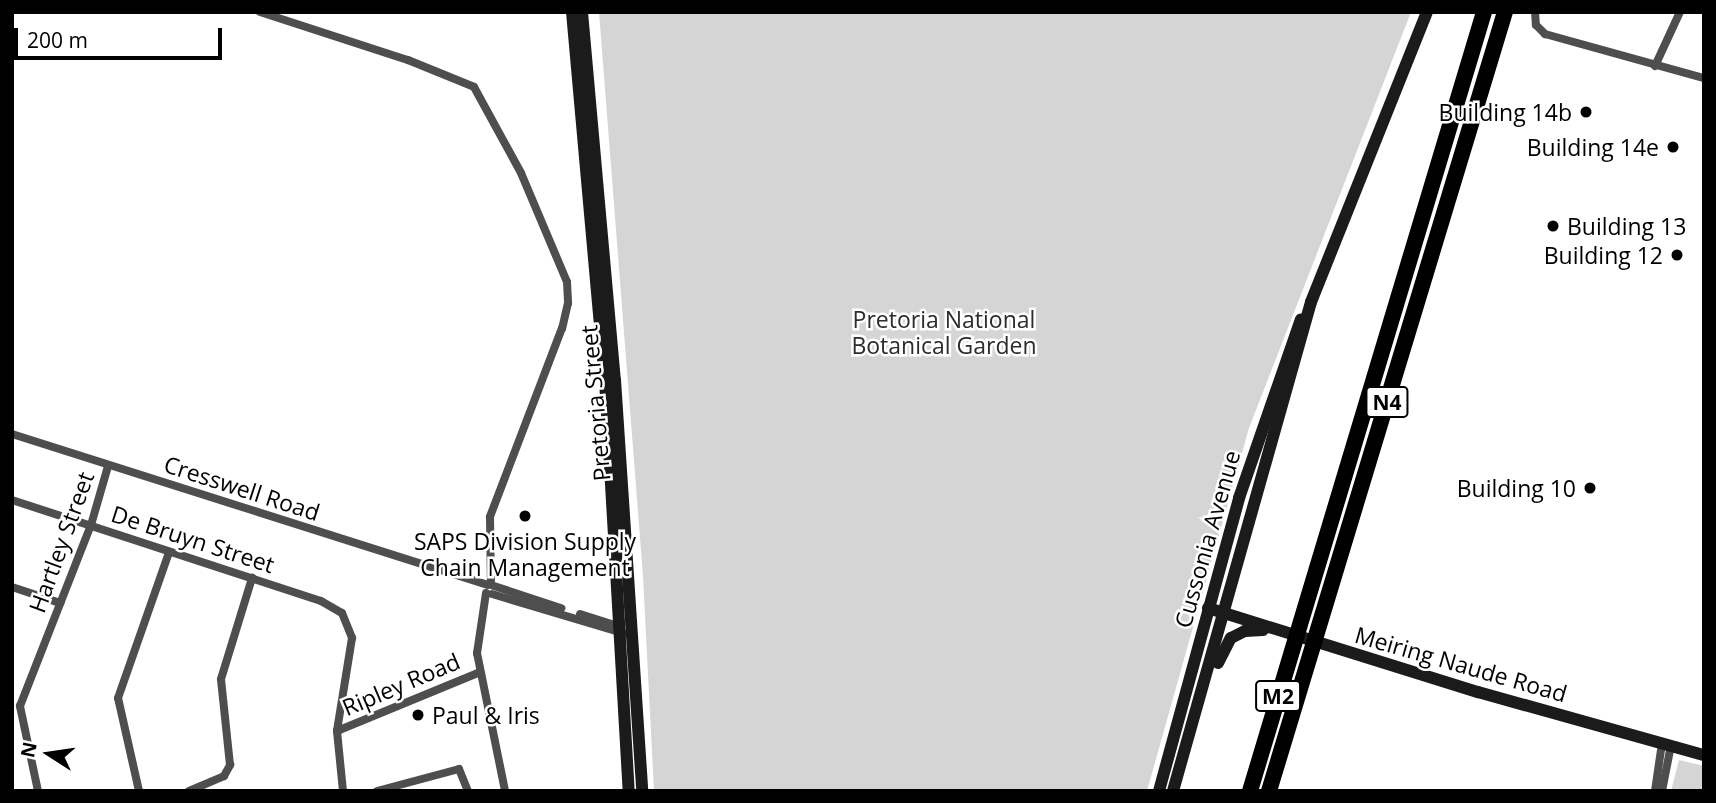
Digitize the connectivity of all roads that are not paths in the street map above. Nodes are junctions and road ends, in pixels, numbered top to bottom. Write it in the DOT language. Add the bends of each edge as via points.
graph roads {
  1 [pos="260,12"];
  2 [pos="572,12"];
  3 [pos="582,12"];
  4 [pos="1427,12"];
  5 [pos="1484,12"];
  6 [pos="1505,12"];
  7 [pos="1535,12"];
  8 [pos="1680,12"];
  9 [pos="1655,66"];
  10 [pos="1704,78"];
  11 [pos="1310,304"];
  12 [pos="12,434"];
  13 [pos="108,466"];
  14 [pos="12,500"];
  15 [pos="90,525"];
  16 [pos="169,552"];
  17 [pos="1239,560"];
  18 [pos="252,578"];
  19 [pos="12,587"];
  20 [pos="490,590"];
  21 [pos="1307,602"];
  22 [pos="60,603"];
  23 [pos="1208,608"];
  24 [pos="1224,613"];
  25 [pos="618,629"];
  26 [pos="1271,630"];
  27 [pos="632,633"];
  28 [pos="480,672"];
  29 [pos="16,703"];
  30 [pos="1194,716"];
  31 [pos="337,731"];
  32 [pos="1667,744"];
  33 [pos="1704,755"];
  34 [pos="38,791"];
  35 [pos="139,791"];
  36 [pos="189,791"];
  37 [pos="344,791"];
  38 [pos="377,791"];
  39 [pos="468,791"];
  40 [pos="505,791"];
  41 [pos="629,791"];
  42 [pos="642,791"];
  43 [pos="1159,791"];
  44 [pos="1173,791"];
  45 [pos="1243,791"];
  46 [pos="1250,791"];
  47 [pos="1269,791"];
  48 [pos="1655,791"];
  49 [pos="1662,791"];
  1 -- 20 [label="street" via="474,86 522,173 567,282 562,328 490,517"];
  2 -- 25 [label="main road, Pretoria Street" via="605,380"];
  3 -- 27 [label="main road, Pretoria Street"];
  4 -- 11 [label="main road, Cussonia Avenue"];
  5 -- 21 [label="highway, N4"];
  6 -- 47 [label="highway, N4"];
  7 -- 9 [label="street" via="1538,29"];
  8 -- 9 [label="street"];
  9 -- 10 [label="street"];
  11 -- 17 [label="main road, Cussonia Avenue"];
  11 -- 23 [label="main road, Cussonia Avenue" via="1270,399"];
  12 -- 13 [label="street, Cresswell Road"];
  13 -- 15 [label="street, Hartley Street"];
  13 -- 20 [label="street, Cresswell Road"];
  14 -- 15 [label="street, De Bruyn Street"];
  15 -- 16 [label="street, De Bruyn Street"];
  15 -- 22 [label="street, Hartley Street"];
  16 -- 18 [label="street, De Bruyn Street"];
  16 -- 35 [label="street" via="118,698"];
  17 -- 24 [label="main road, Cussonia Avenue"];
  17 -- 26 [label="main road" via="1235,602"];
  18 -- 31 [label="street, De Bruyn Street" via="321,601 342,613 351,633"];
  18 -- 36 [label="street" via="221,679 230,765 224,776"];
  19 -- 22 [label="street"];
  20 -- 25 [label="street, Cresswell Road"];
  20 -- 28 [label="street" via="477,644"];
  21 -- 45 [label="highway"];
  21 -- 46 [label="highway, M2"];
  22 -- 29 [label="street, Hartley Street"];
  23 -- 24 [label="main road, Meiring Naude Road"];
  23 -- 43 [label="main road, Cussonia Avenue"];
  24 -- 26 [label="main road, Meiring Naude Road"];
  24 -- 30 [label="main road, Cussonia Avenue"];
  25 -- 27 [label="street, Cresswell Road"];
  25 -- 41 [label="main road, Pretoria Street"];
  26 -- 30 [label="main road" via="1245,631 1227,642 1204,703"];
  26 -- 32 [label="main road, Meiring Naude Road"];
  27 -- 42 [label="main road, Pretoria Street"];
  28 -- 31 [label="street, Ripley Road"];
  28 -- 40 [label="street"];
  29 -- 34 [label="street, Hartley Street"];
  30 -- 44 [label="main road, Cussonia Avenue"];
  31 -- 37 [label="street"];
  32 -- 33 [label="main road, Meiring Naude Road"];
  32 -- 48 [label="street"];
  32 -- 49 [label="street"];
  38 -- 39 [label="street" via="459,769"];
}
